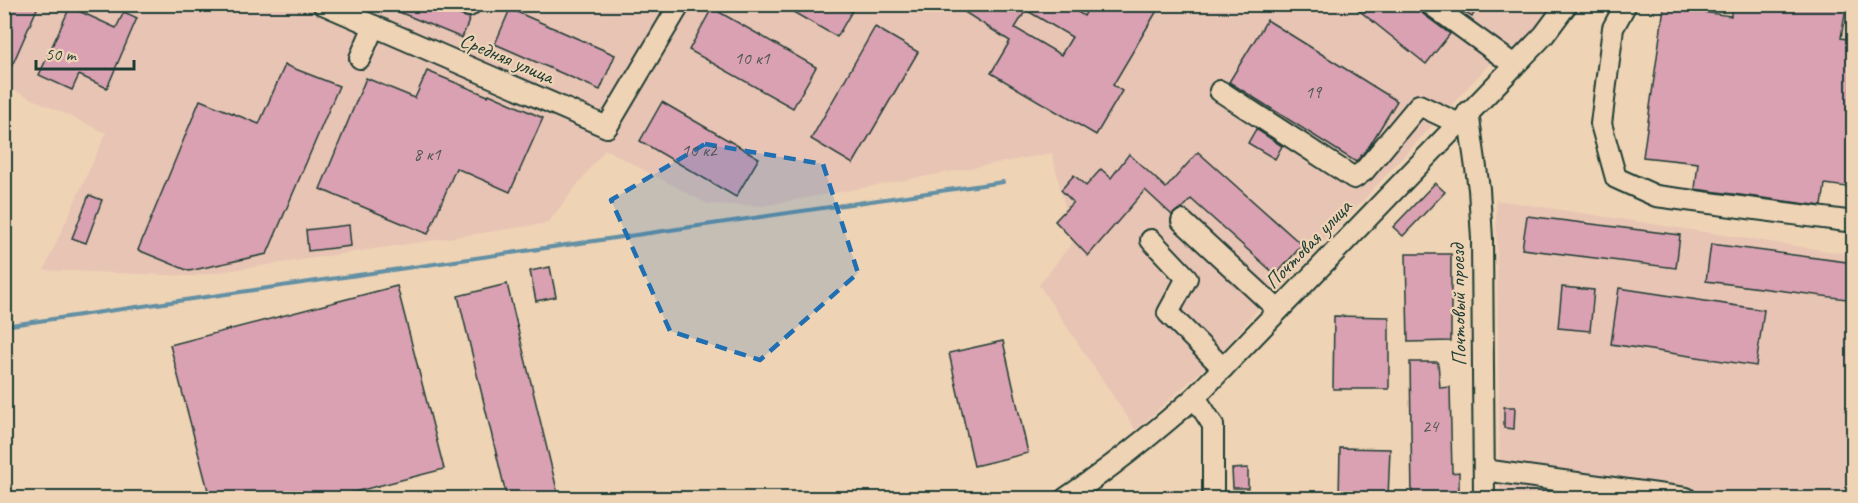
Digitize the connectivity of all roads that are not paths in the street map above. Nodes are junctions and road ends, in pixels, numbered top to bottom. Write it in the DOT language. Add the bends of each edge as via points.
graph roads {
  1 [pos="323,4"];
  2 [pos="680,4"];
  3 [pos="1430,4"];
  4 [pos="1568,4"];
  5 [pos="1626,4"];
  6 [pos="374,26"];
  7 [pos="360,58"];
  8 [pos="1514,65"];
  9 [pos="1220,91"];
  10 [pos="1463,118"];
  11 [pos="1182,221"];
  12 [pos="1854,222"];
  13 [pos="1150,240"];
  14 [pos="1278,310"];
  15 [pos="1223,368"];
  16 [pos="1195,397"];
  17 [pos="1484,470"];
  18 [pos="1066,498"];
  19 [pos="1213,498"];
  20 [pos="1484,498"];
  21 [pos="1686,498"];
  1 -- 6 [label="street, Средняя улица"];
  2 -- 6 [label="street, Средняя улица" via="607,127"];
  3 -- 8 [label="street"];
  4 -- 8 [label="street, Почтовая улица"];
  5 -- 12 [label="street" via="1613,28 1602,124 1616,178 1656,196"];
  6 -- 7 [label="street"];
  8 -- 10 [label="street, Почтовая улица"];
  9 -- 10 [label="street" via="1354,178 1419,105"];
  10 -- 14 [label="street, Почтовая улица"];
  10 -- 17 [label="street, Почтовый проезд" via="1479,189 1482,239"];
  11 -- 14 [label="street"];
  13 -- 15 [label="street" via="1187,278 1168,313"];
  14 -- 15 [label="street, Почтовая улица"];
  15 -- 16 [label="street, Почтовая улица"];
  16 -- 18 [label="street, Почтовая улица" via="1113,466"];
  16 -- 19 [label="street" via="1213,425"];
  17 -- 20 [label="street, Почтовый проезд"];
  17 -- 21 [label="street"];
}
